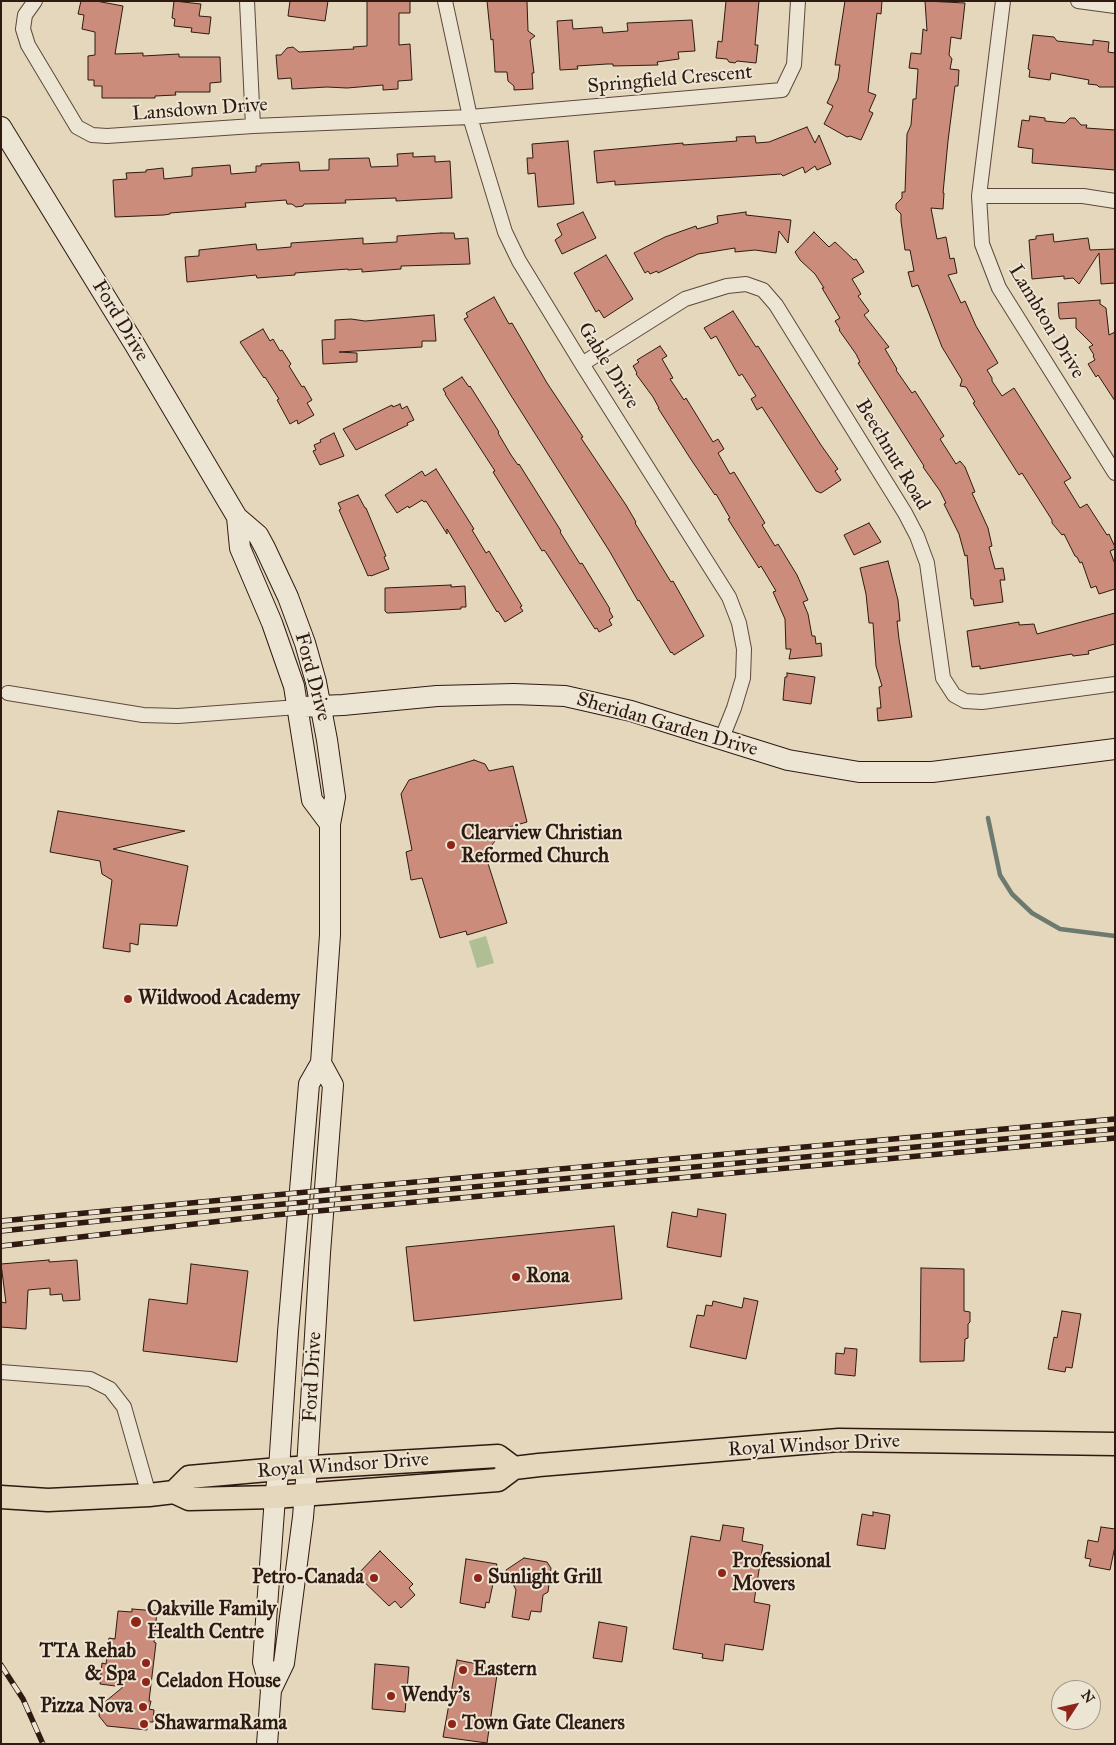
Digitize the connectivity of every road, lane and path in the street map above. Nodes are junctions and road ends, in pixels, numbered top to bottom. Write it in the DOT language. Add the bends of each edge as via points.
graph roads {
  1 [pos="35,1"];
  2 [pos="247,1"];
  3 [pos="445,1"];
  4 [pos="798,1"];
  5 [pos="1003,1"];
  6 [pos="1078,1"];
  7 [pos="1115,6"];
  8 [pos="470,117"];
  9 [pos="253,126"];
  10 [pos="1,128"];
  11 [pos="979,196"];
  12 [pos="1115,200"];
  13 [pos="582,364"];
  14 [pos="1115,473"];
  15 [pos="237,517"];
  16 [pos="1115,684"];
  17 [pos="8,693"];
  18 [pos="321,706"];
  19 [pos="298,707"];
  20 [pos="722,738"];
  21 [pos="1115,749"];
  22 [pos="330,824"];
  23 [pos="321,1063"];
  24 [pos="1,1372"];
  25 [pos="1115,1444"];
  26 [pos="308,1468"];
  27 [pos="514,1468"];
  28 [pos="279,1469"];
  29 [pos="174,1492"];
  30 [pos="149,1495"];
  31 [pos="305,1495"];
  32 [pos="1,1497"];
  33 [pos="275,1497"];
  34 [pos="271,1690"];
  35 [pos="267,1744"];
  1 -- 9 [label="street, Lansdown Drive" via="25,15 23,29 28,45 78,127 92,135 107,136"];
  2 -- 9 [label="street"];
  3 -- 8 [label="street, Gable Drive"];
  4 -- 8 [label="street, Springfield Crescent" via="794,65 782,90"];
  5 -- 11 [label="street, Lambton Drive"];
  6 -- 7 [label="street"];
  8 -- 9 [label="street, Lansdown Drive"];
  8 -- 13 [label="street, Gable Drive" via="505,232 519,261"];
  10 -- 15 [label="main road, Ford Drive"];
  11 -- 12 [label="street" via="1083,196"];
  11 -- 14 [label="street, Lambton Drive" via="982,244 999,288"];
  13 -- 16 [label="street, Beechnut Road" via="685,300 727,286 746,284 763,290 776,304 917,536 927,563 943,678 954,695 965,701 982,702"];
  13 -- 20 [label="street, Gable Drive" via="729,597 739,623 744,650 743,678"];
  15 -- 18 [label="main road, Ford Drive" via="258,534 288,597 305,644"];
  15 -- 19 [label="main road, Ford Drive" via="240,548 289,667"];
  17 -- 19 [label="street, Sheridan Garden Drive" via="143,715 178,716"];
  18 -- 19 [label="main road, Sheridan Garden Drive"];
  18 -- 20 [label="main road, Sheridan Garden Drive" via="437,696 565,696 631,711"];
  18 -- 22 [label="main road, Ford Drive" via="335,797"];
  19 -- 22 [label="main road, Ford Drive" via="312,800"];
  20 -- 21 [label="main road, Sheridan Garden Drive" via="788,760 858,772 932,772"];
  22 -- 23 [label="main road, Ford Drive" via="330,935"];
  23 -- 26 [label="main road, Ford Drive" via="333,1085"];
  23 -- 28 [label="main road, Ford Drive" via="309,1084"];
  24 -- 30 [label="street" via="90,1379 110,1389 124,1407"];
  25 -- 27 [label="main road, Royal Windsor Drive" via="839,1440"];
  26 -- 27 [label="main road, Royal Windsor Drive" via="498,1456"];
  26 -- 28 [label="main road, Royal Windsor Drive"];
  26 -- 31 [label="main road, Ford Drive"];
  27 -- 31 [label="main road, Royal Windsor Drive" via="498,1480"];
  28 -- 29 [label="main road, Royal Windsor Drive" via="189,1477"];
  28 -- 33 [label="main road, Ford Drive"];
  29 -- 30 [label="main road, Royal Windsor Drive"];
  29 -- 33 [label="main road, Royal Windsor Drive" via="189,1499"];
  30 -- 32 [label="main road, Royal Windsor Drive" via="48,1500"];
  31 -- 33 [label="main road, Royal Windsor Drive"];
  31 -- 34 [label="main road, Ford Drive" via="284,1663"];
  33 -- 34 [label="main road, Ford Drive" via="263,1662"];
  34 -- 35 [label="main road, Ford Drive"];
}
